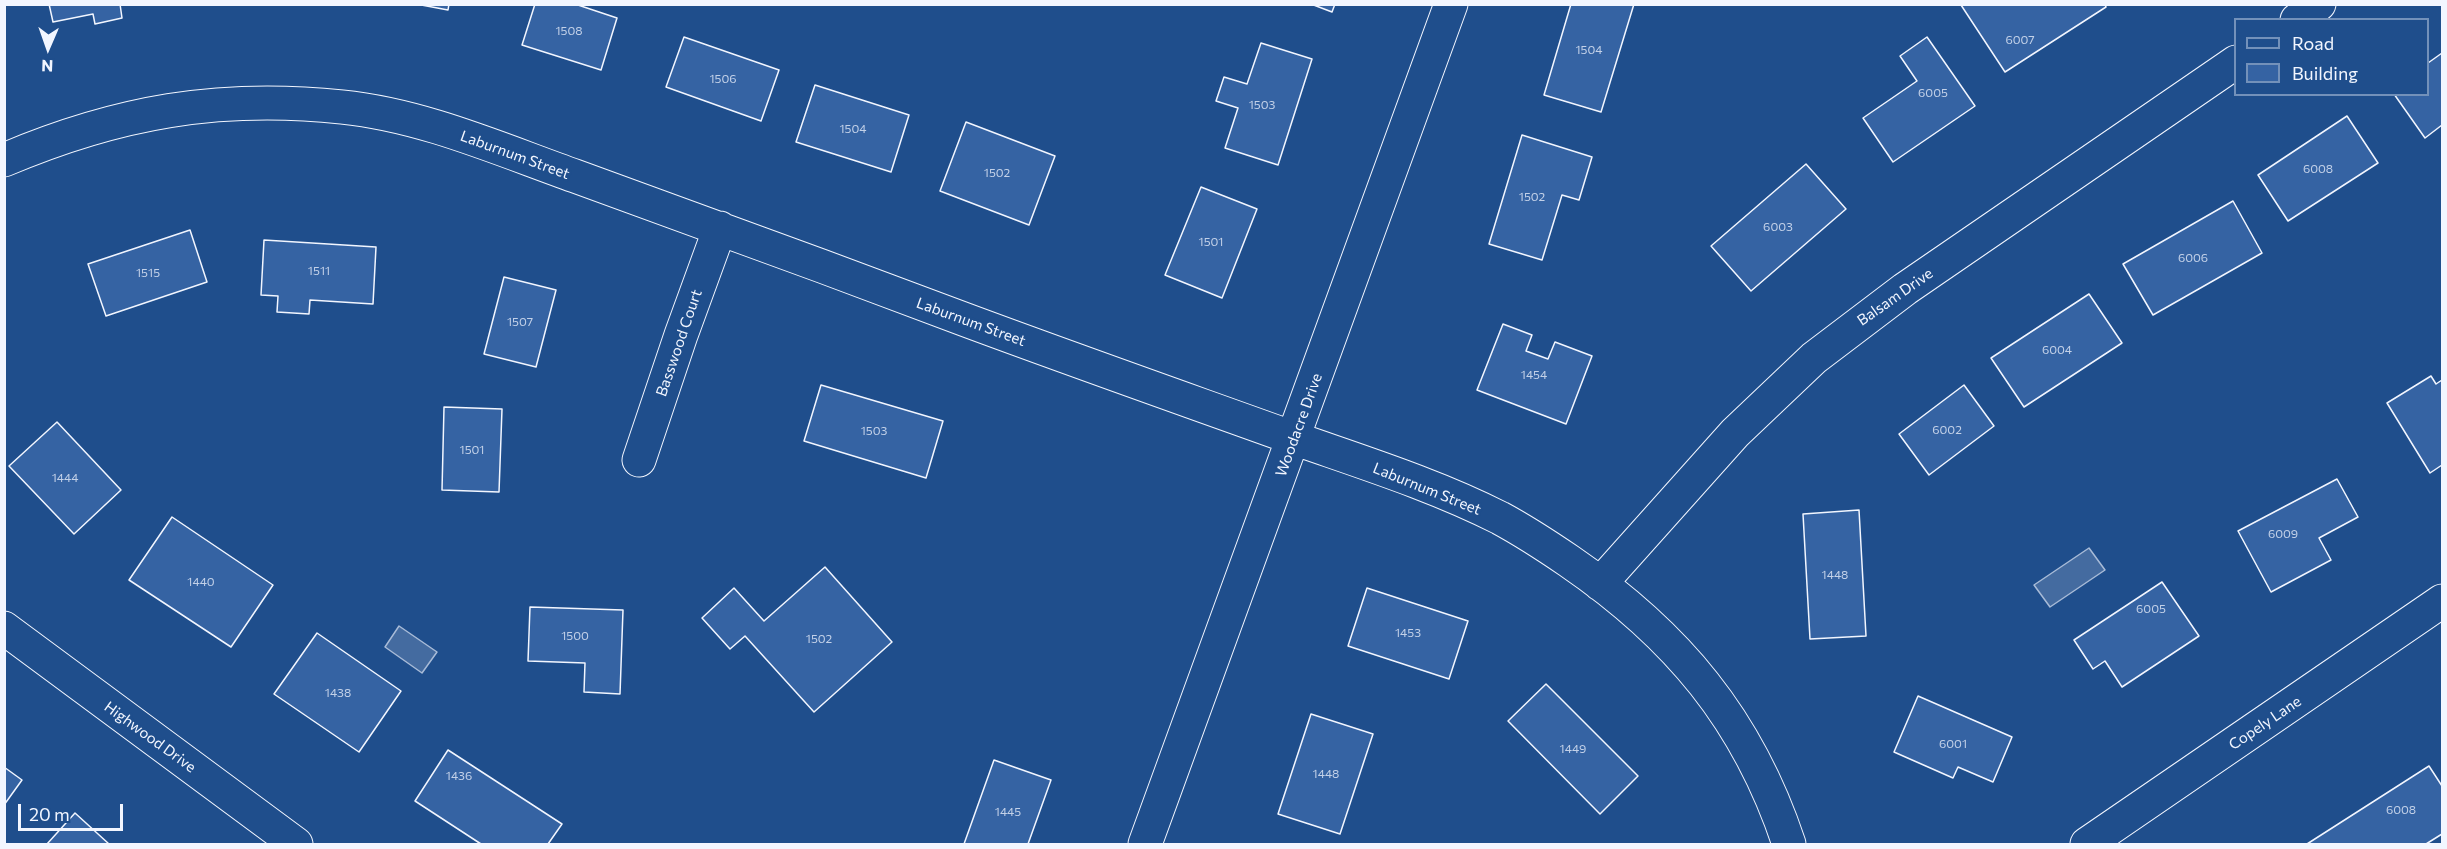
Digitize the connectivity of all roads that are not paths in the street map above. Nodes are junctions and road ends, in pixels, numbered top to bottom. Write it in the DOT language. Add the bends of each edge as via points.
graph roads {
  1 [pos="1451,4"];
  2 [pos="2319,4"];
  3 [pos="2300,18"];
  4 [pos="2234,63"];
  5 [pos="4,160"];
  6 [pos="720,228"];
  7 [pos="1294,438"];
  8 [pos="639,460"];
  9 [pos="1600,584"];
  10 [pos="2442,601"];
  11 [pos="4,628"];
  12 [pos="296,844"];
  13 [pos="1145,844"];
  14 [pos="1789,844"];
  15 [pos="2087,844"];
  1 -- 7 [label="street, Woodacre Drive"];
  2 -- 3 [label="street"];
  4 -- 9 [label="street, Balsam Drive" via="1905,289 1814,358 1735,433"];
  5 -- 6 [label="street, Laburnum Street" via="72,133 149,113 210,104 266,102 348,107 419,121"];
  6 -- 7 [label="street, Laburnum Street"];
  6 -- 8 [label="street, Basswood Court"];
  7 -- 9 [label="street, Laburnum Street" via="1423,485 1503,520"];
  7 -- 13 [label="street, Woodacre Drive"];
  9 -- 14 [label="street, Laburnum Street" via="1670,643 1726,711 1749,748"];
  10 -- 15 [label="street, Copely Lane"];
  11 -- 12 [label="street, Highwood Drive"];
}
